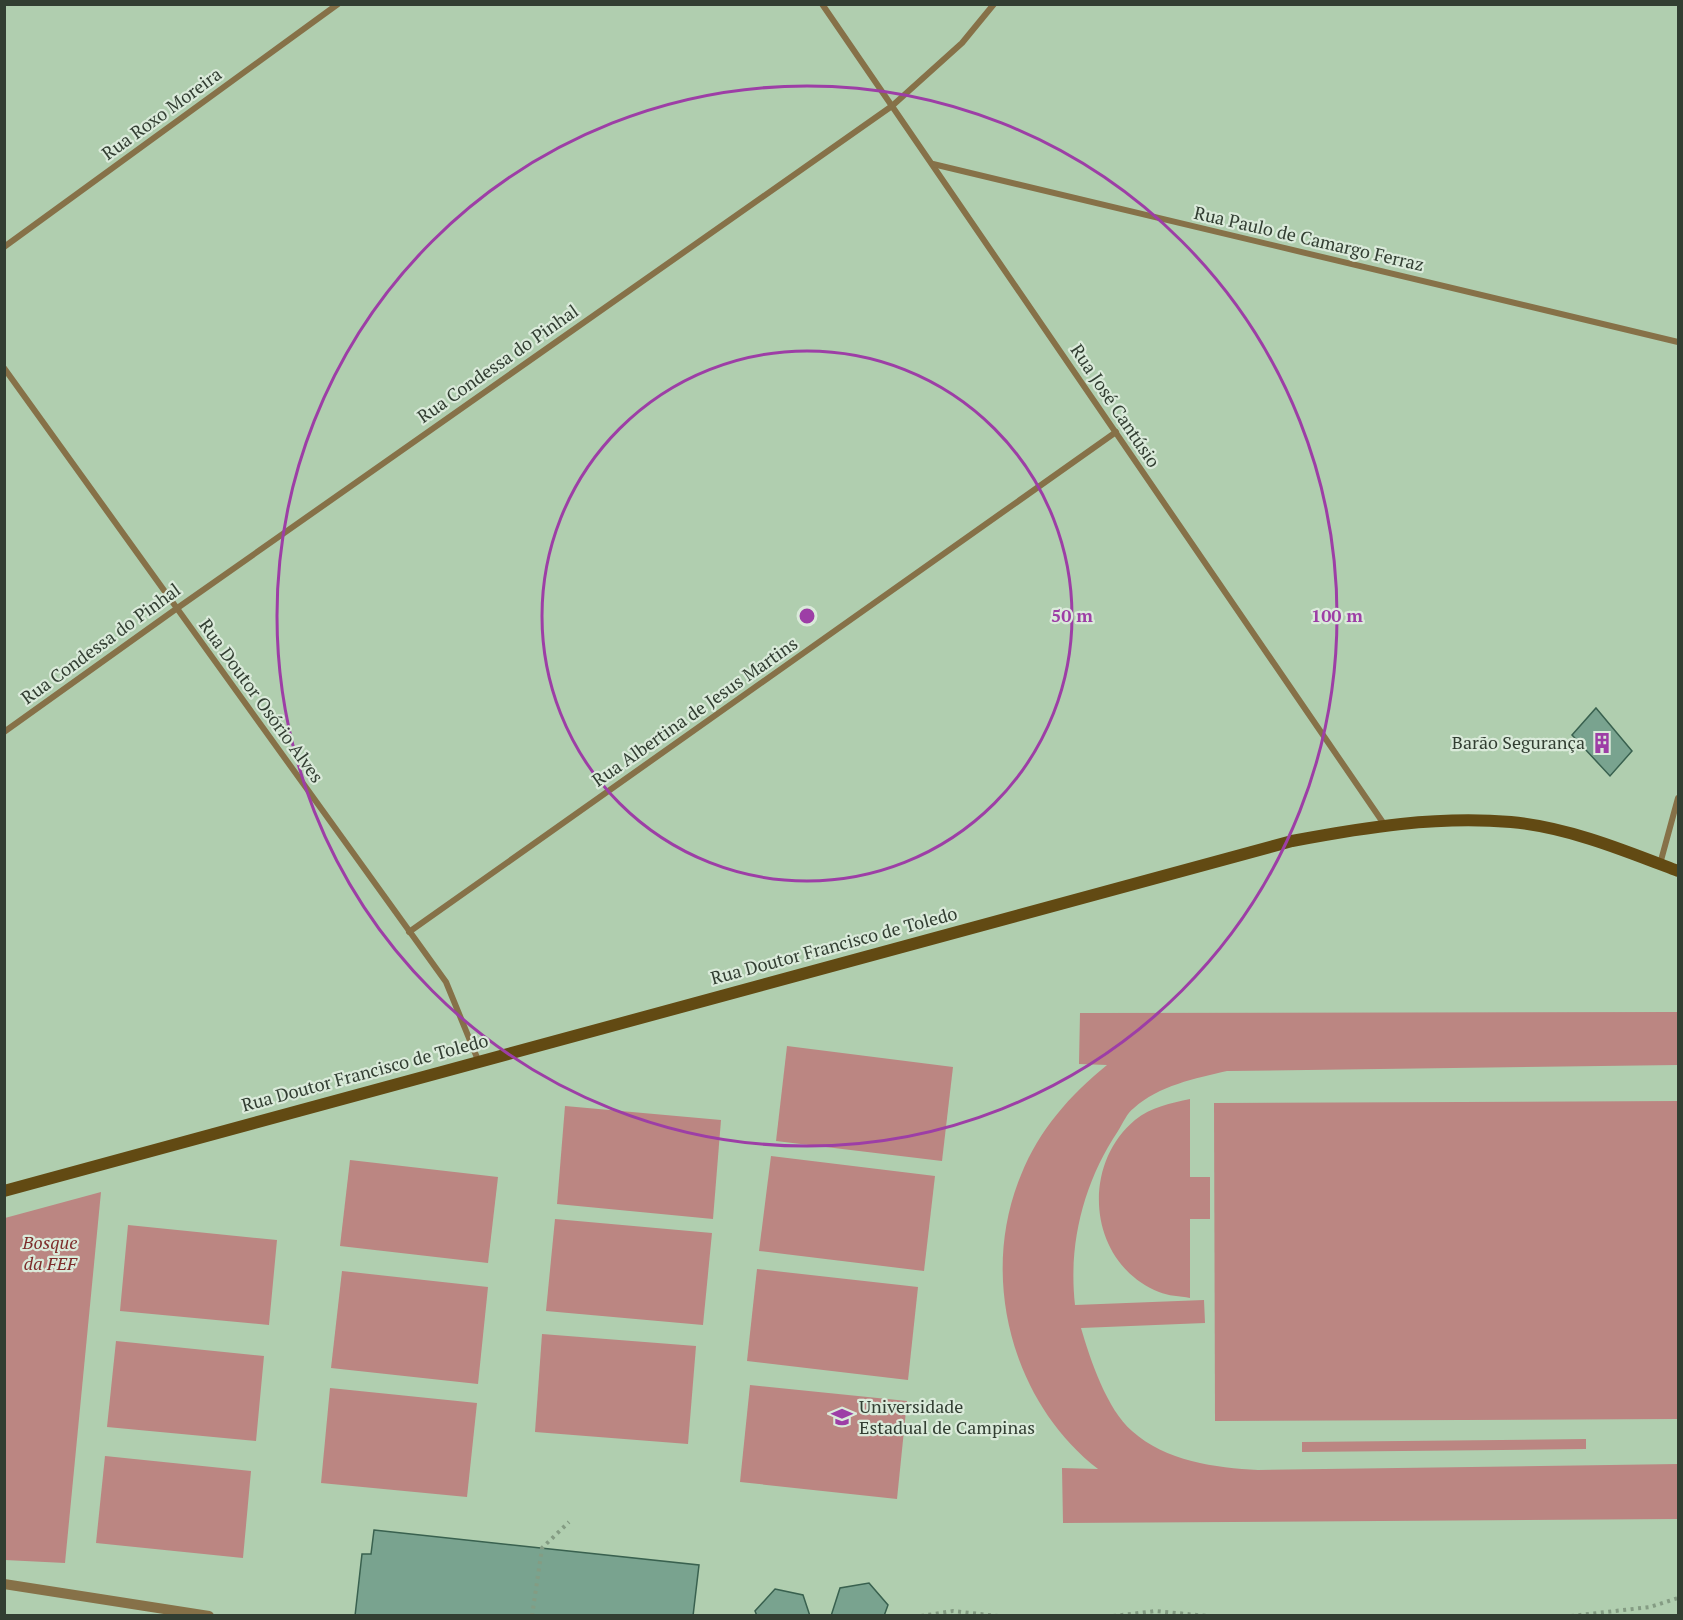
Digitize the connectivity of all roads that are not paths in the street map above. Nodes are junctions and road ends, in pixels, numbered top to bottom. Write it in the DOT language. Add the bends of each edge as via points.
graph roads {
  1 [pos="338,4"];
  2 [pos="822,4"];
  3 [pos="994,4"];
  4 [pos="892,106"];
  5 [pos="932,164"];
  6 [pos="4,247"];
  7 [pos="1678,342"];
  8 [pos="4,368"];
  9 [pos="1116,432"];
  10 [pos="176,609"];
  11 [pos="4,732"];
  12 [pos="1678,798"];
  13 [pos="1384,824"];
  14 [pos="1660,864"];
  15 [pos="1678,871"];
  16 [pos="410,932"];
  17 [pos="478,1060"];
  18 [pos="4,1191"];
  19 [pos="4,1584"];
  20 [pos="209,1616"];
  1 -- 6 [label="street, Rua Roxo Moreira"];
  2 -- 4 [label="street, Rua José Cantúsio"];
  3 -- 4 [label="street, Rua Condessa do Pinhal" via="962,43"];
  4 -- 5 [label="street, Rua José Cantúsio"];
  4 -- 10 [label="street, Rua Condessa do Pinhal"];
  5 -- 7 [label="street, Rua Paulo de Camargo Ferraz"];
  5 -- 9 [label="street, Rua José Cantúsio"];
  8 -- 10 [label="street, Rua Doutor Osório Alves"];
  9 -- 13 [label="street, Rua José Cantúsio"];
  9 -- 16 [label="street, Rua Albertina de Jesus Martins"];
  10 -- 11 [label="street, Rua Condessa do Pinhal"];
  10 -- 16 [label="street, Rua Doutor Osório Alves"];
  12 -- 14 [label="street"];
  13 -- 14 [label="main road, Rua Doutor Francisco de Toledo" via="1439,820 1513,822 1619,848"];
  13 -- 17 [label="main road, Rua Doutor Francisco de Toledo" via="1292,841"];
  14 -- 15 [label="main road, Rua Doutor Francisco de Toledo"];
  16 -- 17 [label="street, Rua Doutor Osório Alves" via="446,982"];
  17 -- 18 [label="main road, Rua Doutor Francisco de Toledo"];
  19 -- 20 [label="street"];
}
